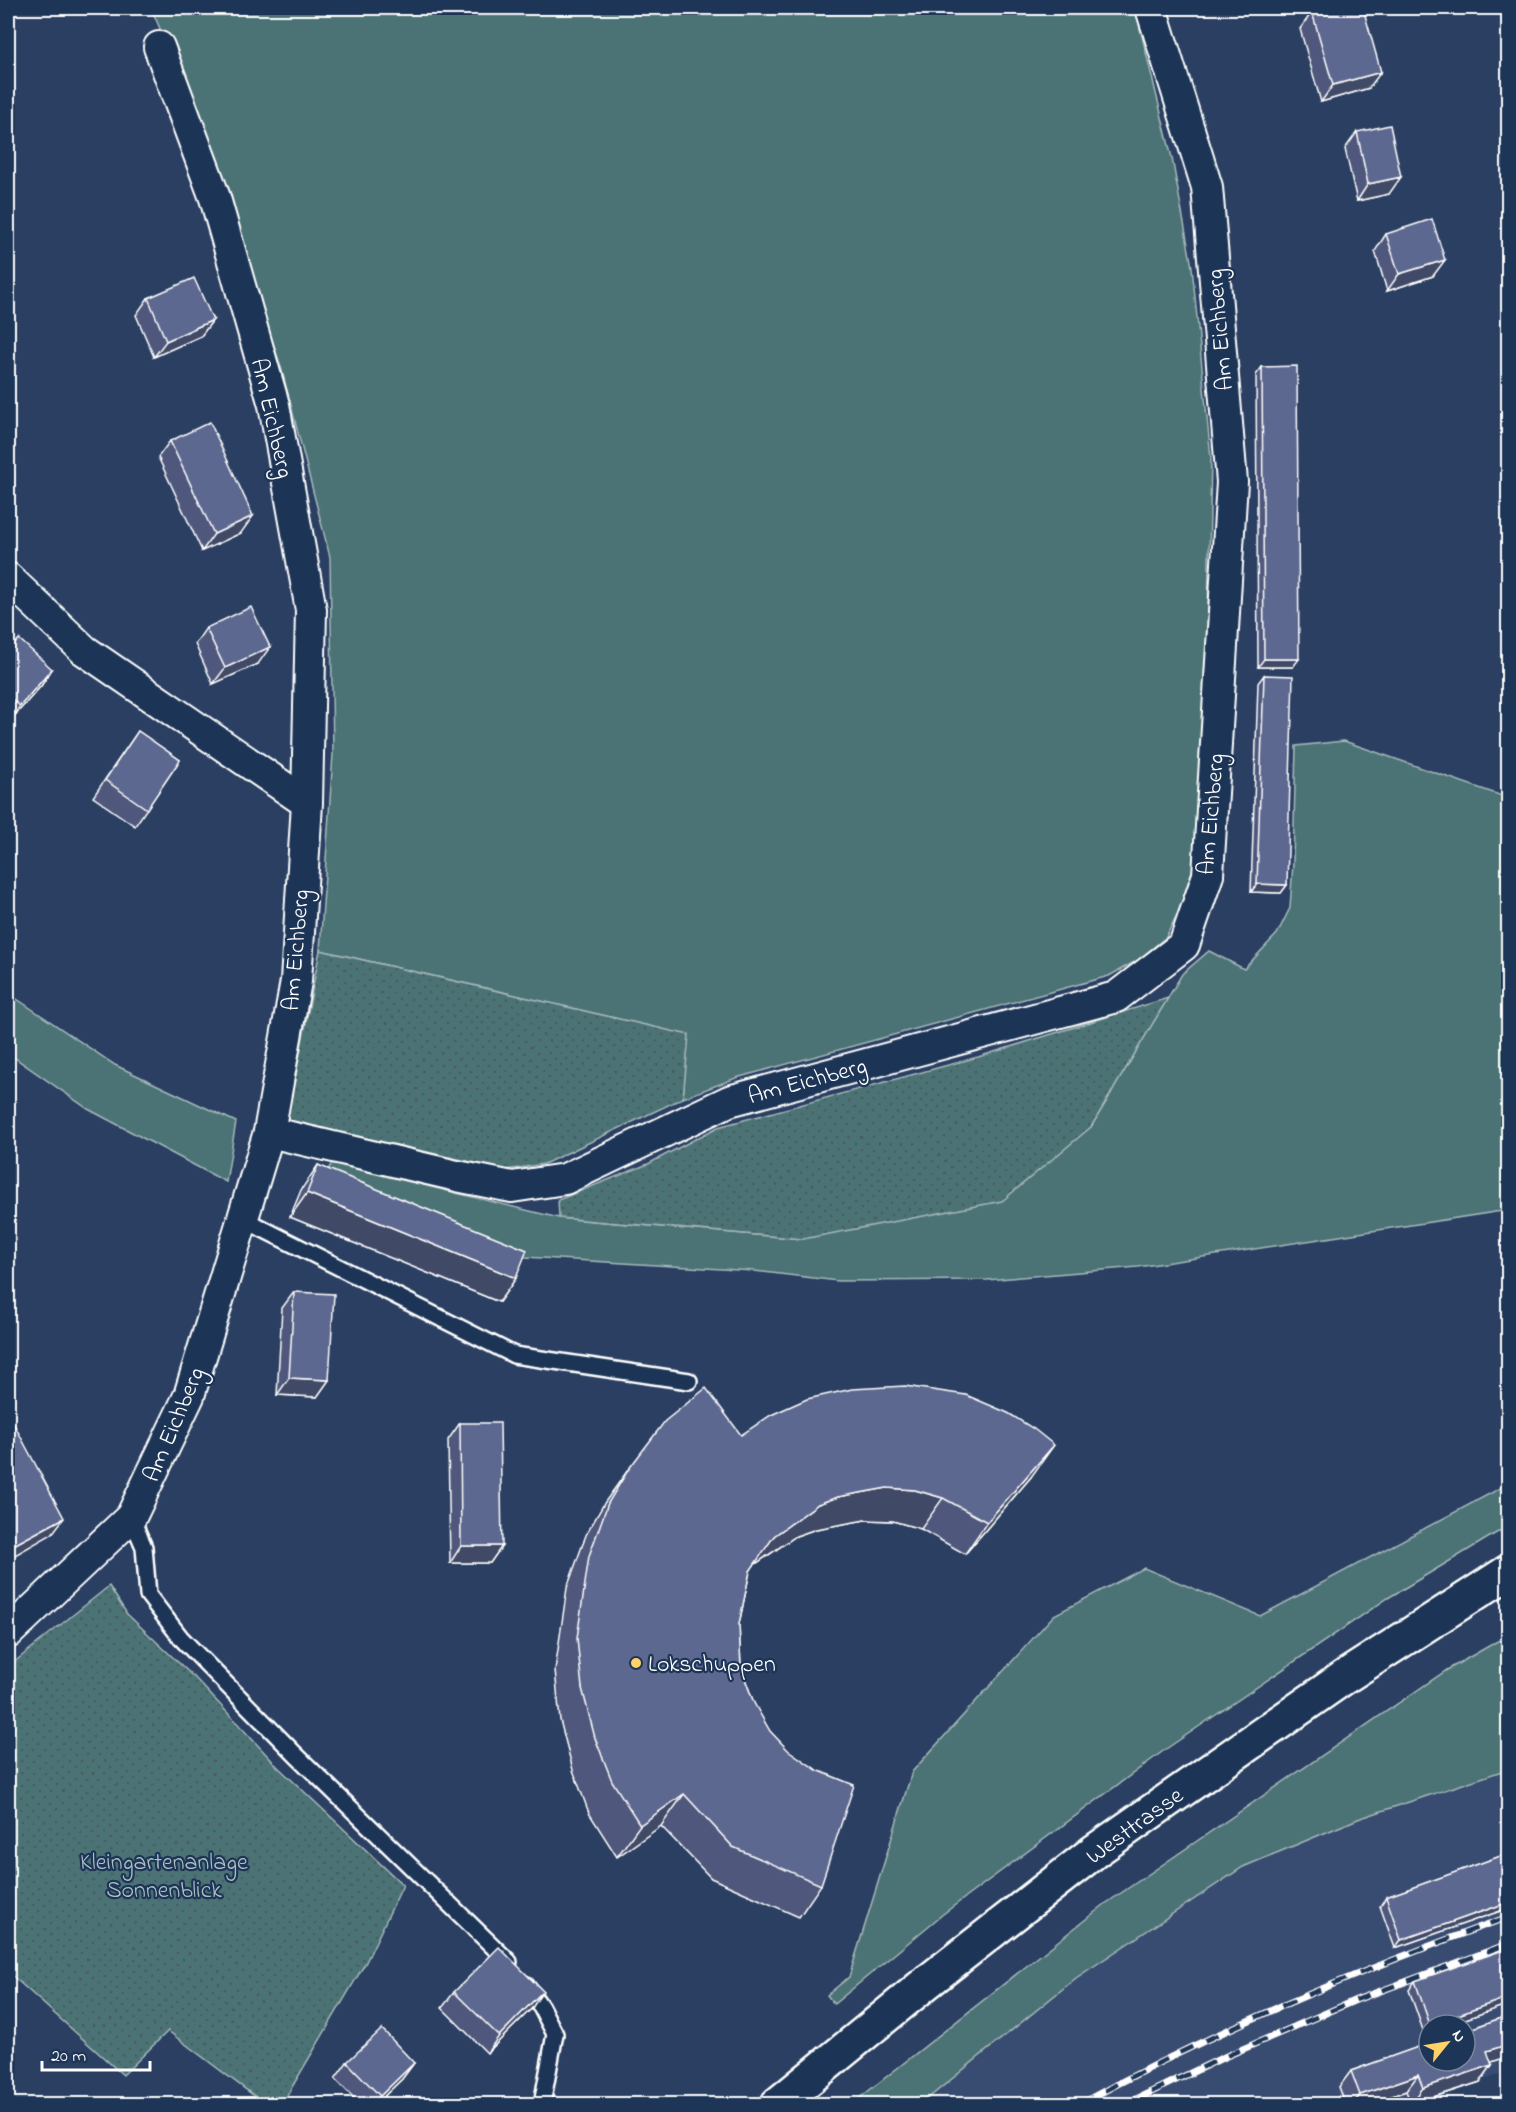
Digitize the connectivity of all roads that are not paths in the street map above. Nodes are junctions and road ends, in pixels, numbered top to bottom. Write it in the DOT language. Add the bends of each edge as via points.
graph roads {
  1 [pos="1151,8"];
  2 [pos="159,47"];
  3 [pos="8,578"];
  4 [pos="307,803"];
  5 [pos="268,1132"];
  6 [pos="243,1219"];
  7 [pos="689,1381"];
  8 [pos="131,1517"];
  9 [pos="1509,1572"];
  10 [pos="8,1633"];
  11 [pos="542,2104"];
  12 [pos="778,2104"];
  1 -- 5 [label="street, Am Eichberg" via="1207,187 1232,482 1208,875 1184,945 1116,997 729,1101 565,1179 512,1187"];
  2 -- 4 [label="street, Am Eichberg" via="215,198 274,405 310,610"];
  3 -- 4 [label="street" via="84,650"];
  4 -- 5 [label="street, Am Eichberg" via="296,981"];
  5 -- 6 [label="street, Am Eichberg"];
  6 -- 7 [label="lane" via="514,1355"];
  6 -- 8 [label="street, Am Eichberg" via="189,1396"];
  8 -- 10 [label="street, Am Eichberg"];
  8 -- 11 [label="lane" via="144,1547 148,1595 181,1638 509,1961 555,2034"];
  9 -- 12 [label="main road, Westtrasse" via="1343,1678 1095,1851"];
}
